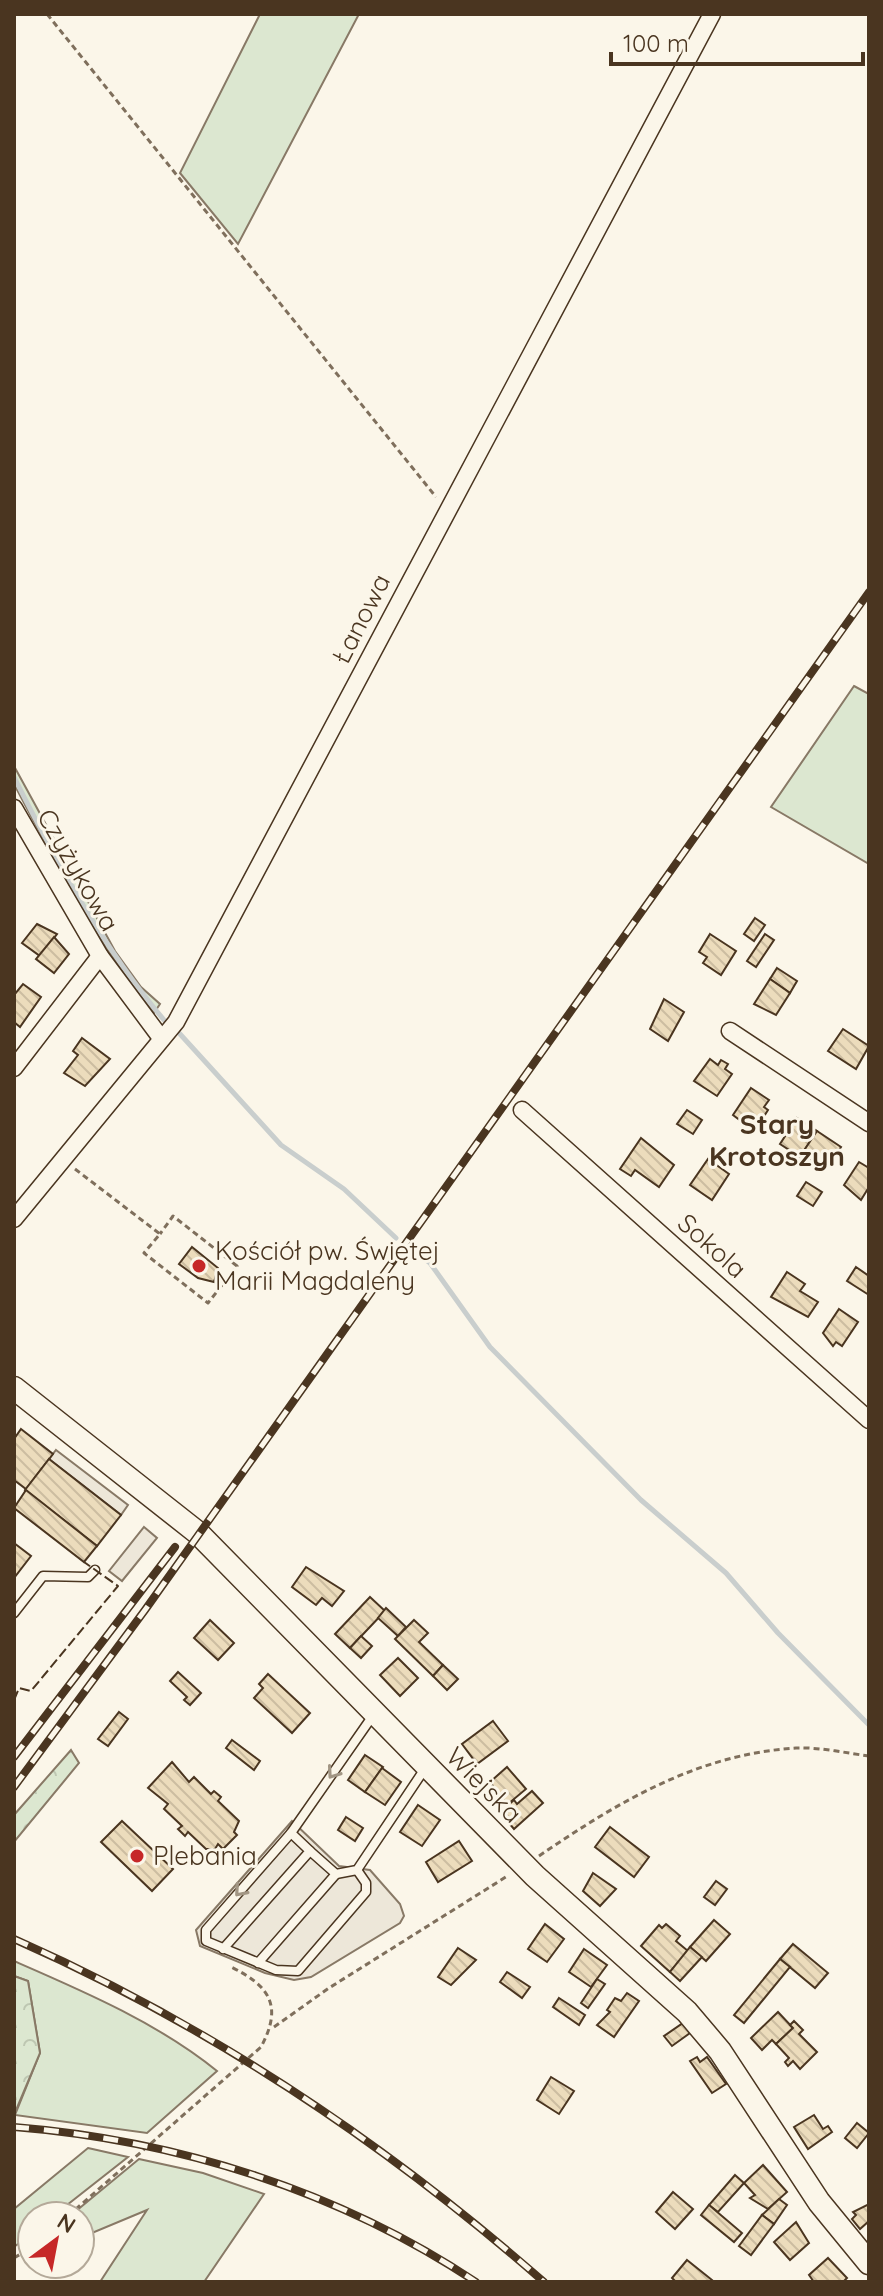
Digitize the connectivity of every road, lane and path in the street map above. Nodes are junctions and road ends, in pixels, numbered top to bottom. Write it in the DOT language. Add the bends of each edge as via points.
graph roads {
  1 [pos="47,14"];
  2 [pos="712,14"];
  3 [pos="446,509"];
  4 [pos="14,808"];
  5 [pos="100,956"];
  6 [pos="730,1031"];
  7 [pos="161,1038"];
  8 [pos="14,1068"];
  9 [pos="522,1110"];
  10 [pos="869,1123"];
  11 [pos="63,1159"];
  12 [pos="14,1219"];
  13 [pos="160,1234"];
  14 [pos="14,1388"];
  15 [pos="869,1420"];
  16 [pos="95,1570"];
  17 [pos="14,1613"];
  18 [pos="375,1713"];
  19 [pos="869,1756"];
  20 [pos="427,1766"];
  21 [pos="291,1833"];
  22 [pos="310,1851"];
  23 [pos="533,1860"];
  24 [pos="357,1870"];
  25 [pos="516,1871"];
  26 [pos="336,1874"];
  27 [pos="223,1949"];
  28 [pos="220,1961"];
  29 [pos="258,1963"];
  30 [pos="272,2029"];
  31 [pos="86,2200"];
  32 [pos="869,2263"];
  1 -- 3 [label="path"];
  2 -- 3 [label="street, Łanowa"];
  3 -- 7 [label="street, Łanowa" via="176,1022"];
  4 -- 5 [label="street, Czyżykowa"];
  5 -- 7 [label="street, Czyżykowa"];
  5 -- 8 [label="street, Czyżykowa"];
  6 -- 10 [label="street"];
  7 -- 11 [label="street, Łanowa"];
  9 -- 15 [label="street, Sokola"];
  11 -- 12 [label="street, Łanowa"];
  11 -- 13 [label="path"];
  13 -- 13 [label="path" via="144,1253 208,1303 237,1266 173,1216"];
  14 -- 18 [label="street, Wiejska" via="198,1533"];
  16 -- 17 [label="lane" via="88,1577 43,1576"];
  18 -- 20 [label="street, Wiejska"];
  18 -- 21 [label="lane, one-way"];
  19 -- 23 [label="path" via="798,1748 705,1764 644,1789"];
  20 -- 24 [label="lane"];
  20 -- 32 [label="street, Wiejska" via="535,1876 710,2037 819,2202"];
  21 -- 22 [label="lane"];
  21 -- 27 [label="lane, one-way" via="206,1930 206,1941"];
  22 -- 26 [label="lane"];
  22 -- 27 [label="lane"];
  24 -- 26 [label="lane"];
  24 -- 29 [label="lane" via="366,1892 298,1971"];
  25 -- 30 [label="path"];
  26 -- 29 [label="lane"];
  27 -- 29 [label="lane"];
  28 -- 30 [label="path" via="259,1981 272,2009"];
  30 -- 31 [label="path" via="261,2047"];
}
